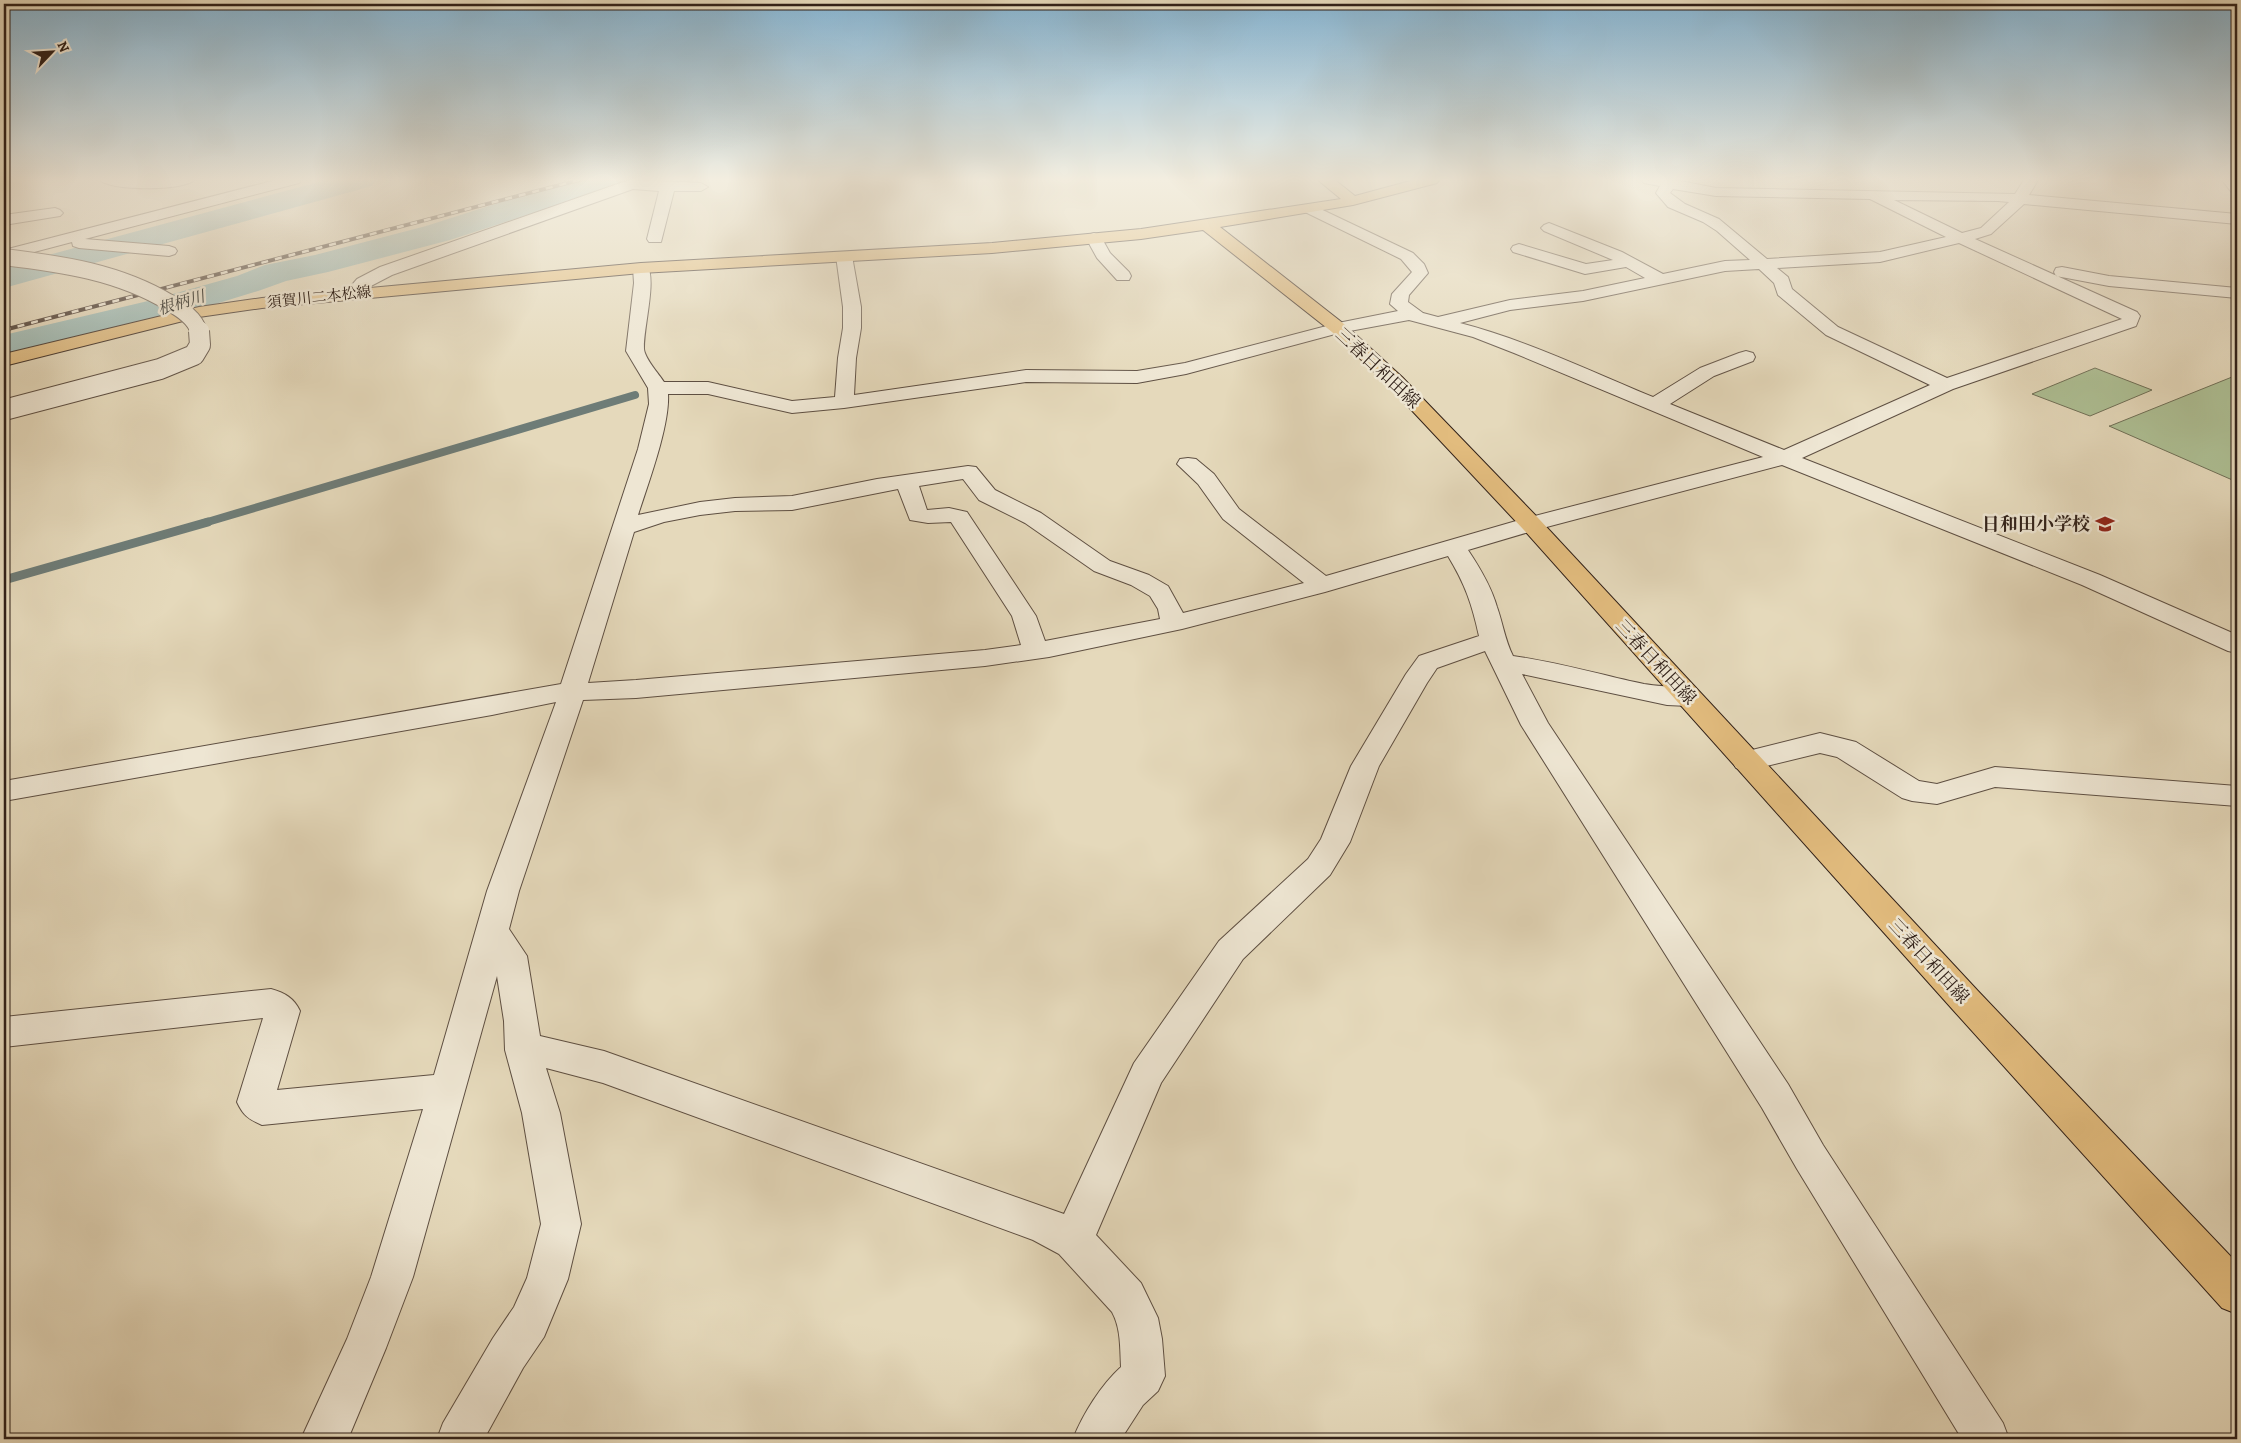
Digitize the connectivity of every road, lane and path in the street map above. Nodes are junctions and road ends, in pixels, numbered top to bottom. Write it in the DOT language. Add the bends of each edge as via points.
graph roads {
  1 [pos="40,247"];
  2 [pos="132,247"];
  3 [pos="454,247"];
  4 [pos="999,247"];
  5 [pos="1099,247"];
  6 [pos="1236,247"];
  7 [pos="1389,247"];
  8 [pos="1595,247"];
  9 [pos="1744,247"];
  10 [pos="1924,247"];
  11 [pos="1981,247"];
  12 [pos="1519,249"];
  13 [pos="170,251"];
  14 [pos="4,256"];
  15 [pos="844,256"];
  16 [pos="1629,262"];
  17 [pos="1762,263"];
  18 [pos="2019,264"];
  19 [pos="641,268"];
  20 [pos="1122,276"];
  21 [pos="1661,280"];
  22 [pos="354,293"];
  23 [pos="2237,293"];
  24 [pos="1411,314"];
  25 [pos="1440,322"];
  26 [pos="1338,328"];
  27 [pos="1746,357"];
  28 [pos="4,360"];
  29 [pos="1946,385"];
  30 [pos="658,388"];
  31 [pos="844,402"];
  32 [pos="1654,405"];
  33 [pos="4,410"];
  34 [pos="1784,458"];
  35 [pos="1188,464"];
  36 [pos="906,482"];
  37 [pos="1531,524"];
  38 [pos="622,528"];
  39 [pos="1455,547"];
  40 [pos="1322,585"];
  41 [pos="1173,624"];
  42 [pos="2237,645"];
  43 [pos="1036,651"];
  44 [pos="1498,653"];
  45 [pos="572,693"];
  46 [pos="1688,698"];
  47 [pos="1746,761"];
  48 [pos="4,791"];
  49 [pos="2237,796"];
  50 [pos="492,930"];
  51 [pos="4,1032"];
  52 [pos="523,1050"];
  53 [pos="447,1090"];
  54 [pos="1072,1240"];
  55 [pos="2237,1293"];
  56 [pos="323,1439"];
  57 [pos="459,1439"];
  58 [pos="1095,1439"];
  59 [pos="1987,1439"];
  1 -- 14 [label="street"];
  2 -- 13 [label="street"];
  3 -- 22 [label="street" via="386,271 363,282"];
  4 -- 15 [label="main road, 須賀川二本松線"];
  5 -- 20 [label="street"];
  6 -- 26 [label="main road, 三春日和田線"];
  7 -- 24 [label="street" via="1416,264 1420,273 1406,287 1399,301"];
  8 -- 16 [label="street"];
  9 -- 17 [label="street"];
  10 -- 17 [label="street" via="1880,257"];
  11 -- 18 [label="street"];
  12 -- 16 [label="street" via="1585,268"];
  14 -- 33 [label="street, bridge" via="106,274 135,284 162,297 195,322 200,337 200,345 194,355 160,369"];
  15 -- 19 [label="main road, 須賀川二本松線"];
  15 -- 31 [label="street" via="852,328 846,358"];
  16 -- 21 [label="street"];
  17 -- 21 [label="street" via="1725,266"];
  17 -- 29 [label="street" via="1782,281 1784,291 1832,331"];
  18 -- 23 [label="street" via="2092,279"];
  18 -- 29 [label="street" via="2131,316 2130,322"];
  19 -- 22 [label="main road, 須賀川二本松線"];
  19 -- 30 [label="street" via="635,351"];
  21 -- 25 [label="street" via="1574,298 1510,305"];
  22 -- 28 [label="main road, 須賀川二本松線" via="199,312"];
  24 -- 25 [label="street"];
  24 -- 26 [label="street"];
  25 -- 32 [label="street" via="1480,333"];
  26 -- 31 [label="street" via="1186,368 1137,377 1026,376"];
  26 -- 37 [label="main road, 三春日和田線" via="1395,381"];
  27 -- 32 [label="street" via="1707,372"];
  29 -- 34 [label="street"];
  30 -- 31 [label="street" via="708,388 792,406"];
  30 -- 38 [label="street" via="660,404"];
  32 -- 34 [label="street"];
  34 -- 37 [label="street"];
  34 -- 42 [label="street" via="2091,580"];
  35 -- 40 [label="street" via="1206,479 1231,514"];
  36 -- 38 [label="street" via="790,503 735,505 667,514"];
  36 -- 41 [label="street" via="968,472 987,495 1033,518 1102,566 1159,591 1170,608"];
  36 -- 43 [label="street" via="918,515 959,517 1024,616"];
  37 -- 39 [label="street"];
  37 -- 46 [label="main road, 三春日和田線"];
  38 -- 45 [label="street"];
  39 -- 40 [label="street"];
  39 -- 44 [label="street" via="1476,582"];
  40 -- 41 [label="street"];
  41 -- 43 [label="street"];
  43 -- 45 [label="street" via="906,666"];
  44 -- 46 [label="street" via="1555,672 1659,696"];
  44 -- 54 [label="street" via="1476,644 1428,662 1419,674 1365,766 1334,842 1319,867 1231,950 1147,1074"];
  44 -- 59 [label="street" via="1535,725 1775,1096"];
  45 -- 48 [label="street" via="555,693"];
  45 -- 50 [label="street"];
  46 -- 47 [label="main road, 三春日和田線"];
  47 -- 49 [label="street" via="1820,744 1846,749 1912,791 1937,794 1995,777"];
  47 -- 55 [label="main road, 三春日和田線"];
  50 -- 52 [label="street" via="510,956"];
  50 -- 53 [label="street"];
  51 -- 53 [label="street" via="271,1003 283,1011 255,1102 262,1108"];
  52 -- 54 [label="street" via="541,1051 604,1067 1044,1225"];
  52 -- 57 [label="street" via="541,1113 561,1224 547,1279 529,1322"];
  53 -- 56 [label="street" via="392,1277 365,1348"];
  54 -- 58 [label="street" via="1125,1296 1136,1316 1142,1346 1143,1376 1128,1390"];
}
